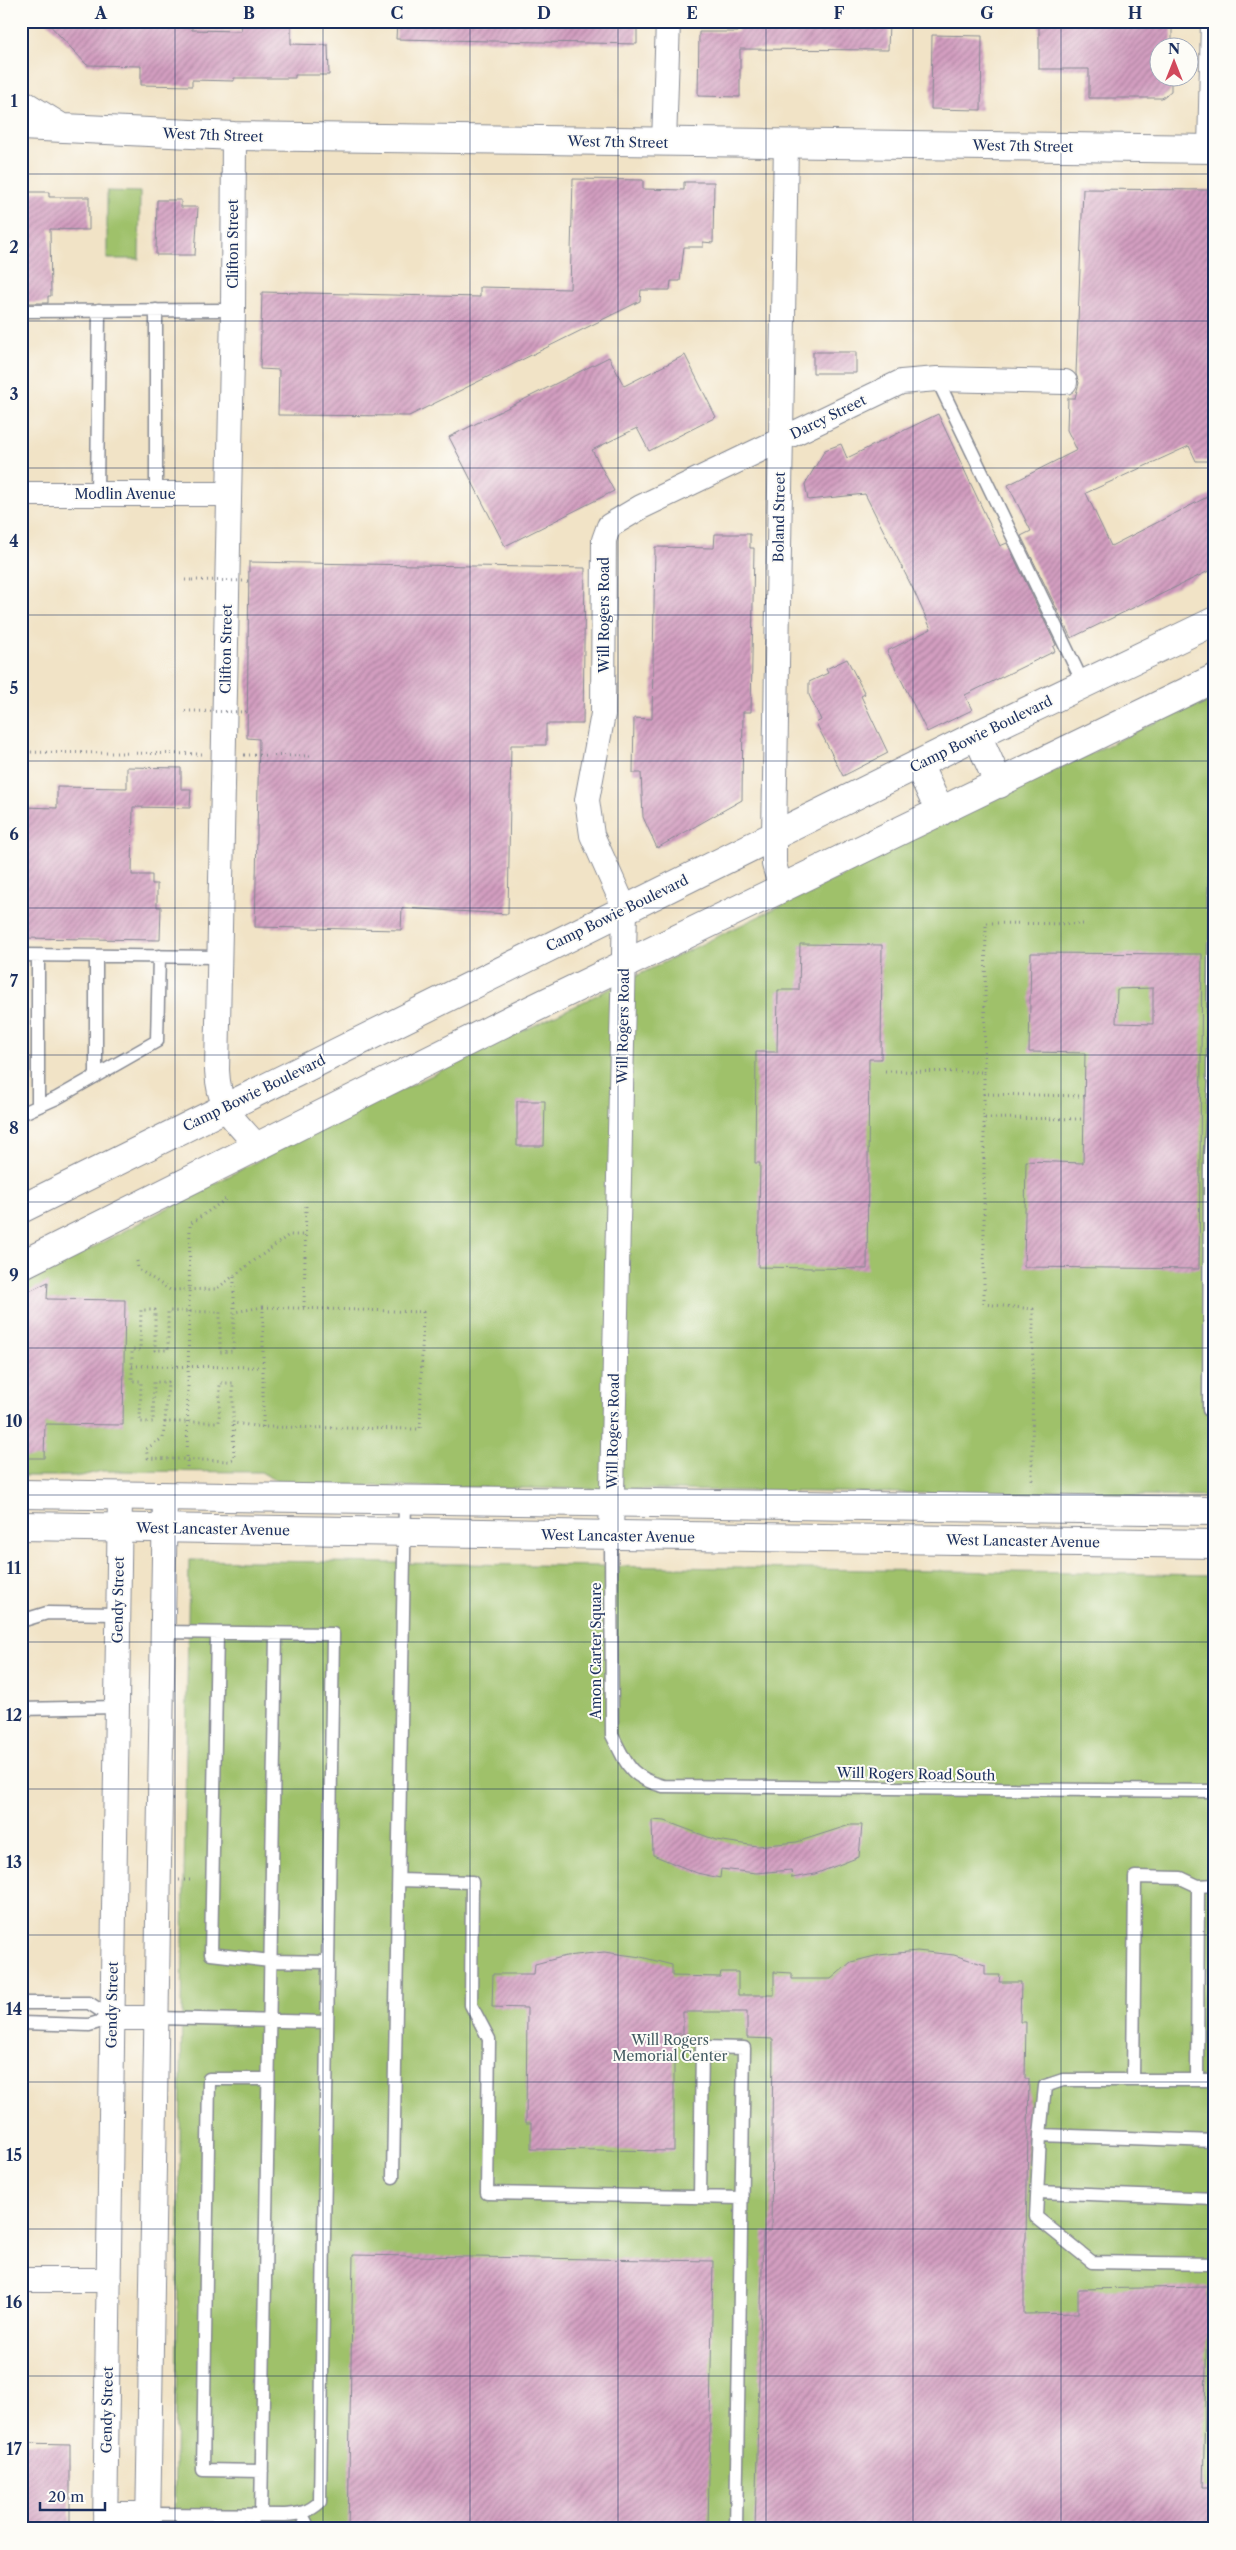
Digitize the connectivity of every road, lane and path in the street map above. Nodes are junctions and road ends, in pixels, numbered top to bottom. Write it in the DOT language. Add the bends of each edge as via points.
graph roads {
  1 [pos="668,21"];
  2 [pos="1213,21"];
  3 [pos="21,103"];
  4 [pos="21,126"];
  5 [pos="61,128"];
  6 [pos="234,136"];
  7 [pos="664,143"];
  8 [pos="786,143"];
  9 [pos="1213,149"];
  10 [pos="99,310"];
  11 [pos="156,310"];
  12 [pos="233,310"];
  13 [pos="21,311"];
  14 [pos="937,379"];
  15 [pos="1065,382"];
  16 [pos="780,441"];
  17 [pos="21,494"];
  18 [pos="97,494"];
  19 [pos="156,494"];
  20 [pos="229,494"];
  21 [pos="609,526"];
  22 [pos="185,580"];
  23 [pos="249,581"];
  24 [pos="1215,621"];
  25 [pos="1215,678"];
  26 [pos="1084,685"];
  27 [pos="184,711"];
  28 [pos="248,712"];
  29 [pos="976,735"];
  30 [pos="21,752"];
  31 [pos="224,754"];
  32 [pos="313,756"];
  33 [pos="918,764"];
  34 [pos="999,784"];
  35 [pos="940,812"];
  36 [pos="774,836"];
  37 [pos="1215,876"];
  38 [pos="781,889"];
  39 [pos="625,909"];
  40 [pos="1087,924"];
  41 [pos="21,955"];
  42 [pos="38,956"];
  43 [pos="96,956"];
  44 [pos="159,956"];
  45 [pos="219,957"];
  46 [pos="624,966"];
  47 [pos="885,1071"];
  48 [pos="984,1072"];
  49 [pos="96,1076"];
  50 [pos="1214,1077"];
  51 [pos="984,1094"];
  52 [pos="1084,1096"];
  53 [pos="38,1106"];
  54 [pos="225,1108"];
  55 [pos="21,1114"];
  56 [pos="984,1118"];
  57 [pos="1084,1119"];
  58 [pos="258,1147"];
  59 [pos="1213,1154"];
  60 [pos="226,1199"];
  61 [pos="306,1206"];
  62 [pos="21,1209"];
  63 [pos="306,1234"];
  64 [pos="137,1261"];
  65 [pos="21,1265"];
  66 [pos="234,1276"];
  67 [pos="189,1290"];
  68 [pos="263,1307"];
  69 [pos="304,1307"];
  70 [pos="189,1311"];
  71 [pos="234,1312"];
  72 [pos="132,1366"];
  73 [pos="188,1366"];
  74 [pos="262,1367"];
  75 [pos="1209,1410"];
  76 [pos="165,1422"];
  77 [pos="188,1423"];
  78 [pos="233,1423"];
  79 [pos="263,1427"];
  80 [pos="187,1460"];
  81 [pos="187,1467"];
  82 [pos="1032,1484"];
  83 [pos="21,1494"];
  84 [pos="120,1496"];
  85 [pos="165,1496"];
  86 [pos="404,1500"];
  87 [pos="612,1503"];
  88 [pos="1215,1511"];
  89 [pos="21,1526"];
  90 [pos="119,1528"];
  91 [pos="165,1528"];
  92 [pos="404,1533"];
  93 [pos="611,1536"];
  94 [pos="1215,1544"];
  95 [pos="117,1614"];
  96 [pos="21,1621"];
  97 [pos="163,1632"];
  98 [pos="217,1633"];
  99 [pos="276,1634"];
  100 [pos="116,1707"];
  101 [pos="21,1709"];
  102 [pos="625,1762"];
  103 [pos="1215,1792"];
  104 [pos="179,1880"];
  105 [pos="191,1880"];
  106 [pos="399,1880"];
  107 [pos="1198,1886"];
  108 [pos="1215,1886"];
  109 [pos="270,1962"];
  110 [pos="328,1962"];
  111 [pos="21,2003"];
  112 [pos="112,2018"];
  113 [pos="157,2018"];
  114 [pos="269,2020"];
  115 [pos="327,2022"];
  116 [pos="21,2023"];
  117 [pos="268,2079"];
  118 [pos="1133,2080"];
  119 [pos="1197,2080"];
  120 [pos="1215,2080"];
  121 [pos="1040,2135"];
  122 [pos="1215,2140"];
  123 [pos="393,2178"];
  124 [pos="1038,2192"];
  125 [pos="700,2197"];
  126 [pos="742,2198"];
  127 [pos="1215,2199"];
  128 [pos="1215,2264"];
  129 [pos="21,2280"];
  130 [pos="109,2280"];
  131 [pos="262,2470"];
  132 [pos="302,2514"];
  133 [pos="256,2515"];
  134 [pos="105,2522"];
  135 [pos="148,2522"];
  136 [pos="251,2529"];
  137 [pos="309,2529"];
  138 [pos="736,2529"];
  1 -- 7 [label="street"];
  2 -- 9 [label="street"];
  3 -- 5 [label="main road"];
  4 -- 5 [label="main road, West 7th Street"];
  5 -- 6 [label="main road, West 7th Street"];
  6 -- 7 [label="main road, West 7th Street"];
  6 -- 12 [label="street, Clifton Street"];
  7 -- 8 [label="main road, West 7th Street"];
  8 -- 9 [label="main road, West 7th Street"];
  8 -- 16 [label="street, Boland Street"];
  10 -- 11 [label="lane"];
  10 -- 13 [label="lane"];
  10 -- 18 [label="lane"];
  11 -- 12 [label="lane"];
  11 -- 19 [label="lane"];
  12 -- 20 [label="street, Clifton Street"];
  14 -- 15 [label="street, Darcy Street"];
  14 -- 16 [label="street, Darcy Street" via="901,382"];
  14 -- 26 [label="lane"];
  16 -- 21 [label="street, Darcy Street" via="641,507"];
  16 -- 36 [label="street, Boland Street"];
  17 -- 18 [label="street, Modlin Avenue"];
  18 -- 19 [label="street, Modlin Avenue"];
  19 -- 20 [label="street, Modlin Avenue"];
  20 -- 31 [label="street, Clifton Street"];
  21 -- 39 [label="street, Will Rogers Road" via="604,540 603,714 587,800 592,835"];
  22 -- 23 [label="path, bridge"];
  24 -- 26 [label="main road, Camp Bowie Boulevard"];
  25 -- 34 [label="main road"];
  26 -- 29 [label="main road, Camp Bowie Boulevard"];
  27 -- 28 [label="path, bridge"];
  29 -- 33 [label="main road, Camp Bowie Boulevard"];
  29 -- 34 [label="main road"];
  30 -- 31 [label="path"];
  31 -- 32 [label="path"];
  31 -- 45 [label="street, Clifton Street"];
  33 -- 35 [label="main road"];
  33 -- 36 [label="main road, Camp Bowie Boulevard"];
  34 -- 35 [label="main road"];
  35 -- 38 [label="main road"];
  36 -- 38 [label="street, Boland Street" via="774,864"];
  36 -- 39 [label="main road, Camp Bowie Boulevard"];
  37 -- 50 [label="lane"];
  38 -- 46 [label="main road"];
  39 -- 46 [label="street, Will Rogers Road"];
  39 -- 54 [label="main road, Camp Bowie Boulevard"];
  40 -- 48 [label="path" via="986,923"];
  41 -- 42 [label="lane"];
  42 -- 43 [label="lane"];
  42 -- 53 [label="lane"];
  43 -- 44 [label="lane"];
  43 -- 49 [label="lane"];
  44 -- 45 [label="lane"];
  44 -- 49 [label="lane" via="158,1041"];
  45 -- 54 [label="street, Clifton Street" via="217,1070 218,1092"];
  46 -- 58 [label="main road"];
  46 -- 87 [label="street, Will Rogers Road"];
  47 -- 48 [label="path"];
  48 -- 51 [label="path"];
  49 -- 53 [label="lane"];
  50 -- 59 [label="lane"];
  51 -- 52 [label="path"];
  51 -- 56 [label="path"];
  53 -- 55 [label="lane"];
  54 -- 58 [label="street, Clifton Street"];
  54 -- 62 [label="main road, Camp Bowie Boulevard"];
  56 -- 57 [label="path"];
  56 -- 82 [label="path" via="984,1304 1033,1310"];
  58 -- 65 [label="main road"];
  59 -- 75 [label="lane"];
  60 -- 67 [label="path" via="190,1224"];
  61 -- 63 [label="path"];
  63 -- 66 [label="path" via="289,1234"];
  63 -- 69 [label="path"];
  64 -- 67 [label="path" via="138,1270 170,1290"];
  66 -- 67 [label="path" via="216,1289"];
  66 -- 71 [label="path"];
  67 -- 70 [label="path"];
  68 -- 69 [label="path"];
  68 -- 71 [label="path"];
  68 -- 74 [label="path"];
  69 -- 79 [label="path" via="423,1312 420,1429"];
  70 -- 71 [label="path" via="220,1312 220,1352 233,1351"];
  70 -- 72 [label="path" via="168,1311 168,1350 155,1350 155,1310 141,1310 140,1350 132,1350"];
  70 -- 73 [label="path"];
  72 -- 73 [label="path"];
  72 -- 76 [label="path" via="132,1381 141,1381 140,1422 153,1422 154,1382 168,1382"];
  73 -- 74 [label="path"];
  73 -- 77 [label="path"];
  74 -- 79 [label="path"];
  76 -- 77 [label="path"];
  76 -- 80 [label="path" via="163,1438 146,1449 148,1458"];
  77 -- 78 [label="path" via="219,1422 220,1383 233,1383"];
  77 -- 80 [label="path"];
  78 -- 79 [label="path"];
  78 -- 80 [label="path" via="234,1459"];
  80 -- 81 [label="path"];
  83 -- 84 [label="main road"];
  84 -- 85 [label="main road"];
  84 -- 90 [label="street, Gendy Street"];
  85 -- 86 [label="main road"];
  85 -- 91 [label="street"];
  86 -- 87 [label="main road"];
  86 -- 92 [label="lane"];
  87 -- 88 [label="main road"];
  87 -- 93 [label="street, Will Rogers Road"];
  89 -- 90 [label="main road, West Lancaster Avenue"];
  90 -- 91 [label="main road, West Lancaster Avenue"];
  90 -- 95 [label="street, Gendy Street"];
  91 -- 92 [label="main road, West Lancaster Avenue"];
  91 -- 97 [label="street"];
  92 -- 93 [label="main road, West Lancaster Avenue"];
  92 -- 106 [label="lane"];
  93 -- 94 [label="main road, West Lancaster Avenue"];
  93 -- 102 [label="lane, Amon Carter Square" via="612,1735"];
  95 -- 96 [label="lane" via="47,1613"];
  95 -- 100 [label="street, Gendy Street"];
  97 -- 98 [label="lane"];
  97 -- 113 [label="street"];
  98 -- 99 [label="lane"];
  98 -- 109 [label="lane" via="211,1954"];
  99 -- 109 [label="lane"];
  99 -- 110 [label="lane" via="333,1634"];
  100 -- 101 [label="lane"];
  100 -- 112 [label="street, Gendy Street"];
  102 -- 103 [label="lane, Will Rogers Road South" via="642,1780 664,1786"];
  104 -- 105 [label="path"];
  106 -- 123 [label="lane"];
  106 -- 125 [label="lane" via="472,1882 470,2005 489,2039 487,2193"];
  107 -- 108 [label="lane"];
  107 -- 118 [label="lane" via="1181,1878 1135,1877"];
  107 -- 119 [label="lane"];
  109 -- 110 [label="lane"];
  109 -- 114 [label="lane"];
  110 -- 115 [label="lane"];
  111 -- 112 [label="lane" via="89,2003"];
  112 -- 113 [label="street"];
  112 -- 116 [label="lane" via="89,2025"];
  112 -- 130 [label="street, Gendy Street"];
  113 -- 114 [label="lane"];
  113 -- 135 [label="street"];
  114 -- 115 [label="lane"];
  114 -- 117 [label="lane"];
  115 -- 132 [label="lane" via="320,2502"];
  117 -- 131 [label="lane"];
  117 -- 131 [label="lane" via="209,2079 208,2099 203,2470"];
  118 -- 119 [label="lane"];
  118 -- 121 [label="lane" via="1063,2080 1045,2086"];
  119 -- 120 [label="lane"];
  121 -- 122 [label="lane"];
  121 -- 124 [label="lane"];
  124 -- 127 [label="lane"];
  124 -- 128 [label="lane" via="1036,2217 1092,2262"];
  125 -- 126 [label="lane"];
  125 -- 126 [label="lane" via="702,2047 744,2048"];
  126 -- 138 [label="lane"];
  129 -- 130 [label="street"];
  130 -- 134 [label="street, Gendy Street"];
  131 -- 133 [label="lane"];
  132 -- 133 [label="lane"];
  132 -- 137 [label="lane"];
  133 -- 135 [label="lane"];
  133 -- 136 [label="lane"];
  134 -- 135 [label="street, Gendy Street"];
}
